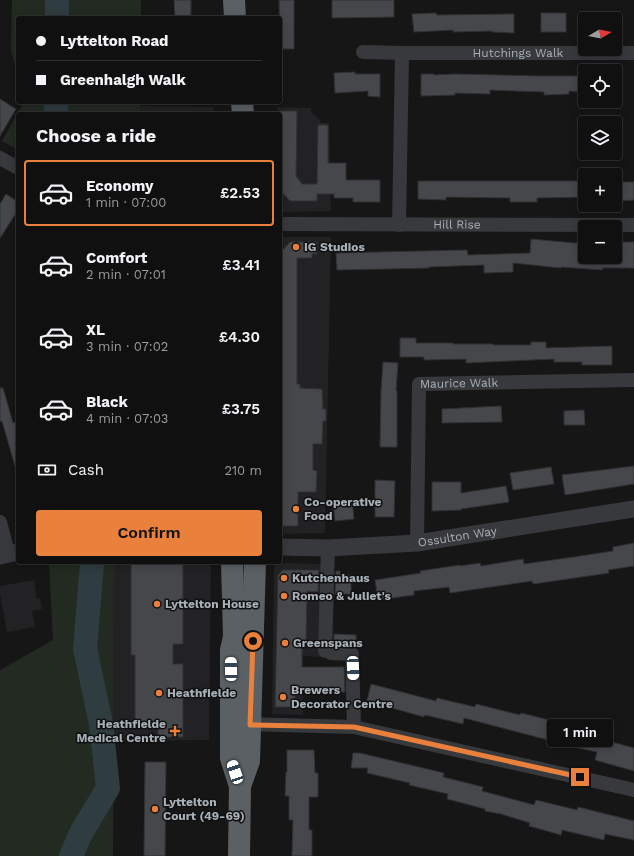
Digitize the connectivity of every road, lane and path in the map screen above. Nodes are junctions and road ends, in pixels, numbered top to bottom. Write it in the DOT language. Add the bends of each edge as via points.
graph roads {
  1 [pos="234,0"];
  2 [pos="234,16"];
  3 [pos="362,52"];
  4 [pos="402,53"];
  5 [pos="634,53"];
  6 [pos="1,160"];
  7 [pos="16,167"];
  8 [pos="282,224"];
  9 [pos="399,225"];
  10 [pos="634,225"];
  11 [pos="634,380"];
  12 [pos="634,509"];
  13 [pos="0,522"];
  14 [pos="417,543"];
  15 [pos="282,547"];
  16 [pos="328,548"];
  17 [pos="9,554"];
  18 [pos="232,564"];
  19 [pos="255,564"];
  20 [pos="241,724"];
  21 [pos="354,727"];
  22 [pos="634,790"];
  23 [pos="239,856"];
  1 -- 2 [label="highway"];
  3 -- 4 [label="street, Hutchings Walk"];
  4 -- 5 [label="street, Hutchings Walk"];
  4 -- 9 [label="street"];
  6 -- 7 [label="street"];
  8 -- 9 [label="street, Hill Rise"];
  9 -- 10 [label="street, Hill Rise"];
  11 -- 14 [label="street, Maurice Walk" via="419,384"];
  12 -- 14 [label="street, Ossulton Way"];
  13 -- 17 [label="street"];
  14 -- 16 [label="street, Ossulton Way"];
  15 -- 16 [label="street, Ossulton Way"];
  16 -- 21 [label="street" via="328,652 352,654"];
  18 -- 20 [label="highway" via="234,637 231,650"];
  19 -- 20 [label="highway"];
  20 -- 21 [label="street"];
  20 -- 23 [label="highway" via="249,761 240,786"];
  21 -- 22 [label="street"];
}
